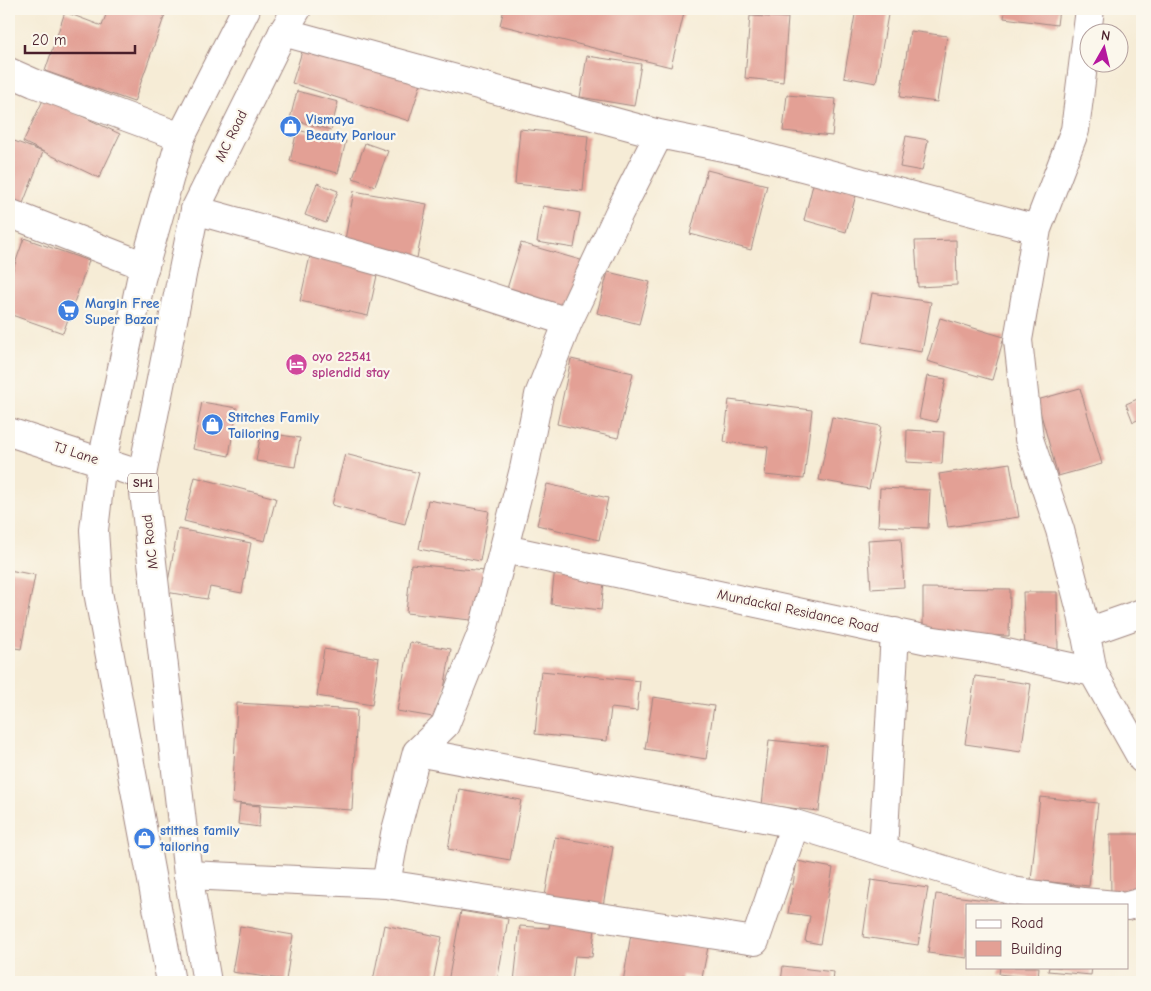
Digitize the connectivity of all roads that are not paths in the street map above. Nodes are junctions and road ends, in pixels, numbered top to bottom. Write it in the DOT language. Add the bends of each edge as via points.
graph roads {
  1 [pos="246,9"];
  2 [pos="297,9"];
  3 [pos="1090,9"];
  4 [pos="283,32"];
  5 [pos="9,72"];
  6 [pos="659,134"];
  7 [pos="181,138"];
  8 [pos="195,210"];
  9 [pos="9,213"];
  10 [pos="1037,229"];
  11 [pos="144,266"];
  12 [pos="568,322"];
  13 [pos="9,432"];
  14 [pos="102,462"];
  15 [pos="142,475"];
  16 [pos="504,548"];
  17 [pos="1142,613"];
  18 [pos="895,632"];
  19 [pos="1085,633"];
  20 [pos="1093,672"];
  21 [pos="417,752"];
  22 [pos="1142,759"];
  23 [pos="795,824"];
  24 [pos="883,851"];
  25 [pos="188,875"];
  26 [pos="386,884"];
  27 [pos="1142,902"];
  28 [pos="1105,904"];
  29 [pos="1128,906"];
  30 [pos="171,982"];
  31 [pos="207,982"];
  1 -- 7 [label="street"];
  2 -- 4 [label="street, MC Road / SH1"];
  3 -- 10 [label="street" via="1075,130"];
  4 -- 6 [label="street"];
  4 -- 8 [label="street, MC Road / SH1"];
  5 -- 7 [label="street"];
  6 -- 10 [label="street" via="738,150"];
  6 -- 12 [label="street"];
  7 -- 11 [label="street"];
  8 -- 12 [label="street" via="389,264"];
  8 -- 15 [label="street, MC Road / SH1"];
  9 -- 11 [label="street"];
  10 -- 19 [label="street" via="1018,340 1029,439 1060,530"];
  11 -- 14 [label="street"];
  12 -- 16 [label="street" via="539,395"];
  13 -- 14 [label="street, TJ Lane"];
  14 -- 15 [label="street, TJ Lane"];
  14 -- 30 [label="street" via="94,530 98,592"];
  15 -- 25 [label="street, MC Road / SH1"];
  16 -- 18 [label="street, Mundackal Residance Road"];
  16 -- 21 [label="street" via="483,630 445,725"];
  17 -- 19 [label="street"];
  18 -- 20 [label="street, Mundackal Residance Road"];
  18 -- 24 [label="street"];
  19 -- 20 [label="street"];
  20 -- 22 [label="street"];
  21 -- 23 [label="street"];
  21 -- 26 [label="street" via="395,834"];
  23 -- 24 [label="street"];
  23 -- 26 [label="street" via="755,941"];
  24 -- 28 [label="street" via="1013,891"];
  25 -- 26 [label="street"];
  25 -- 31 [label="street, MC Road / SH1"];
  27 -- 29 [label="street"];
}
